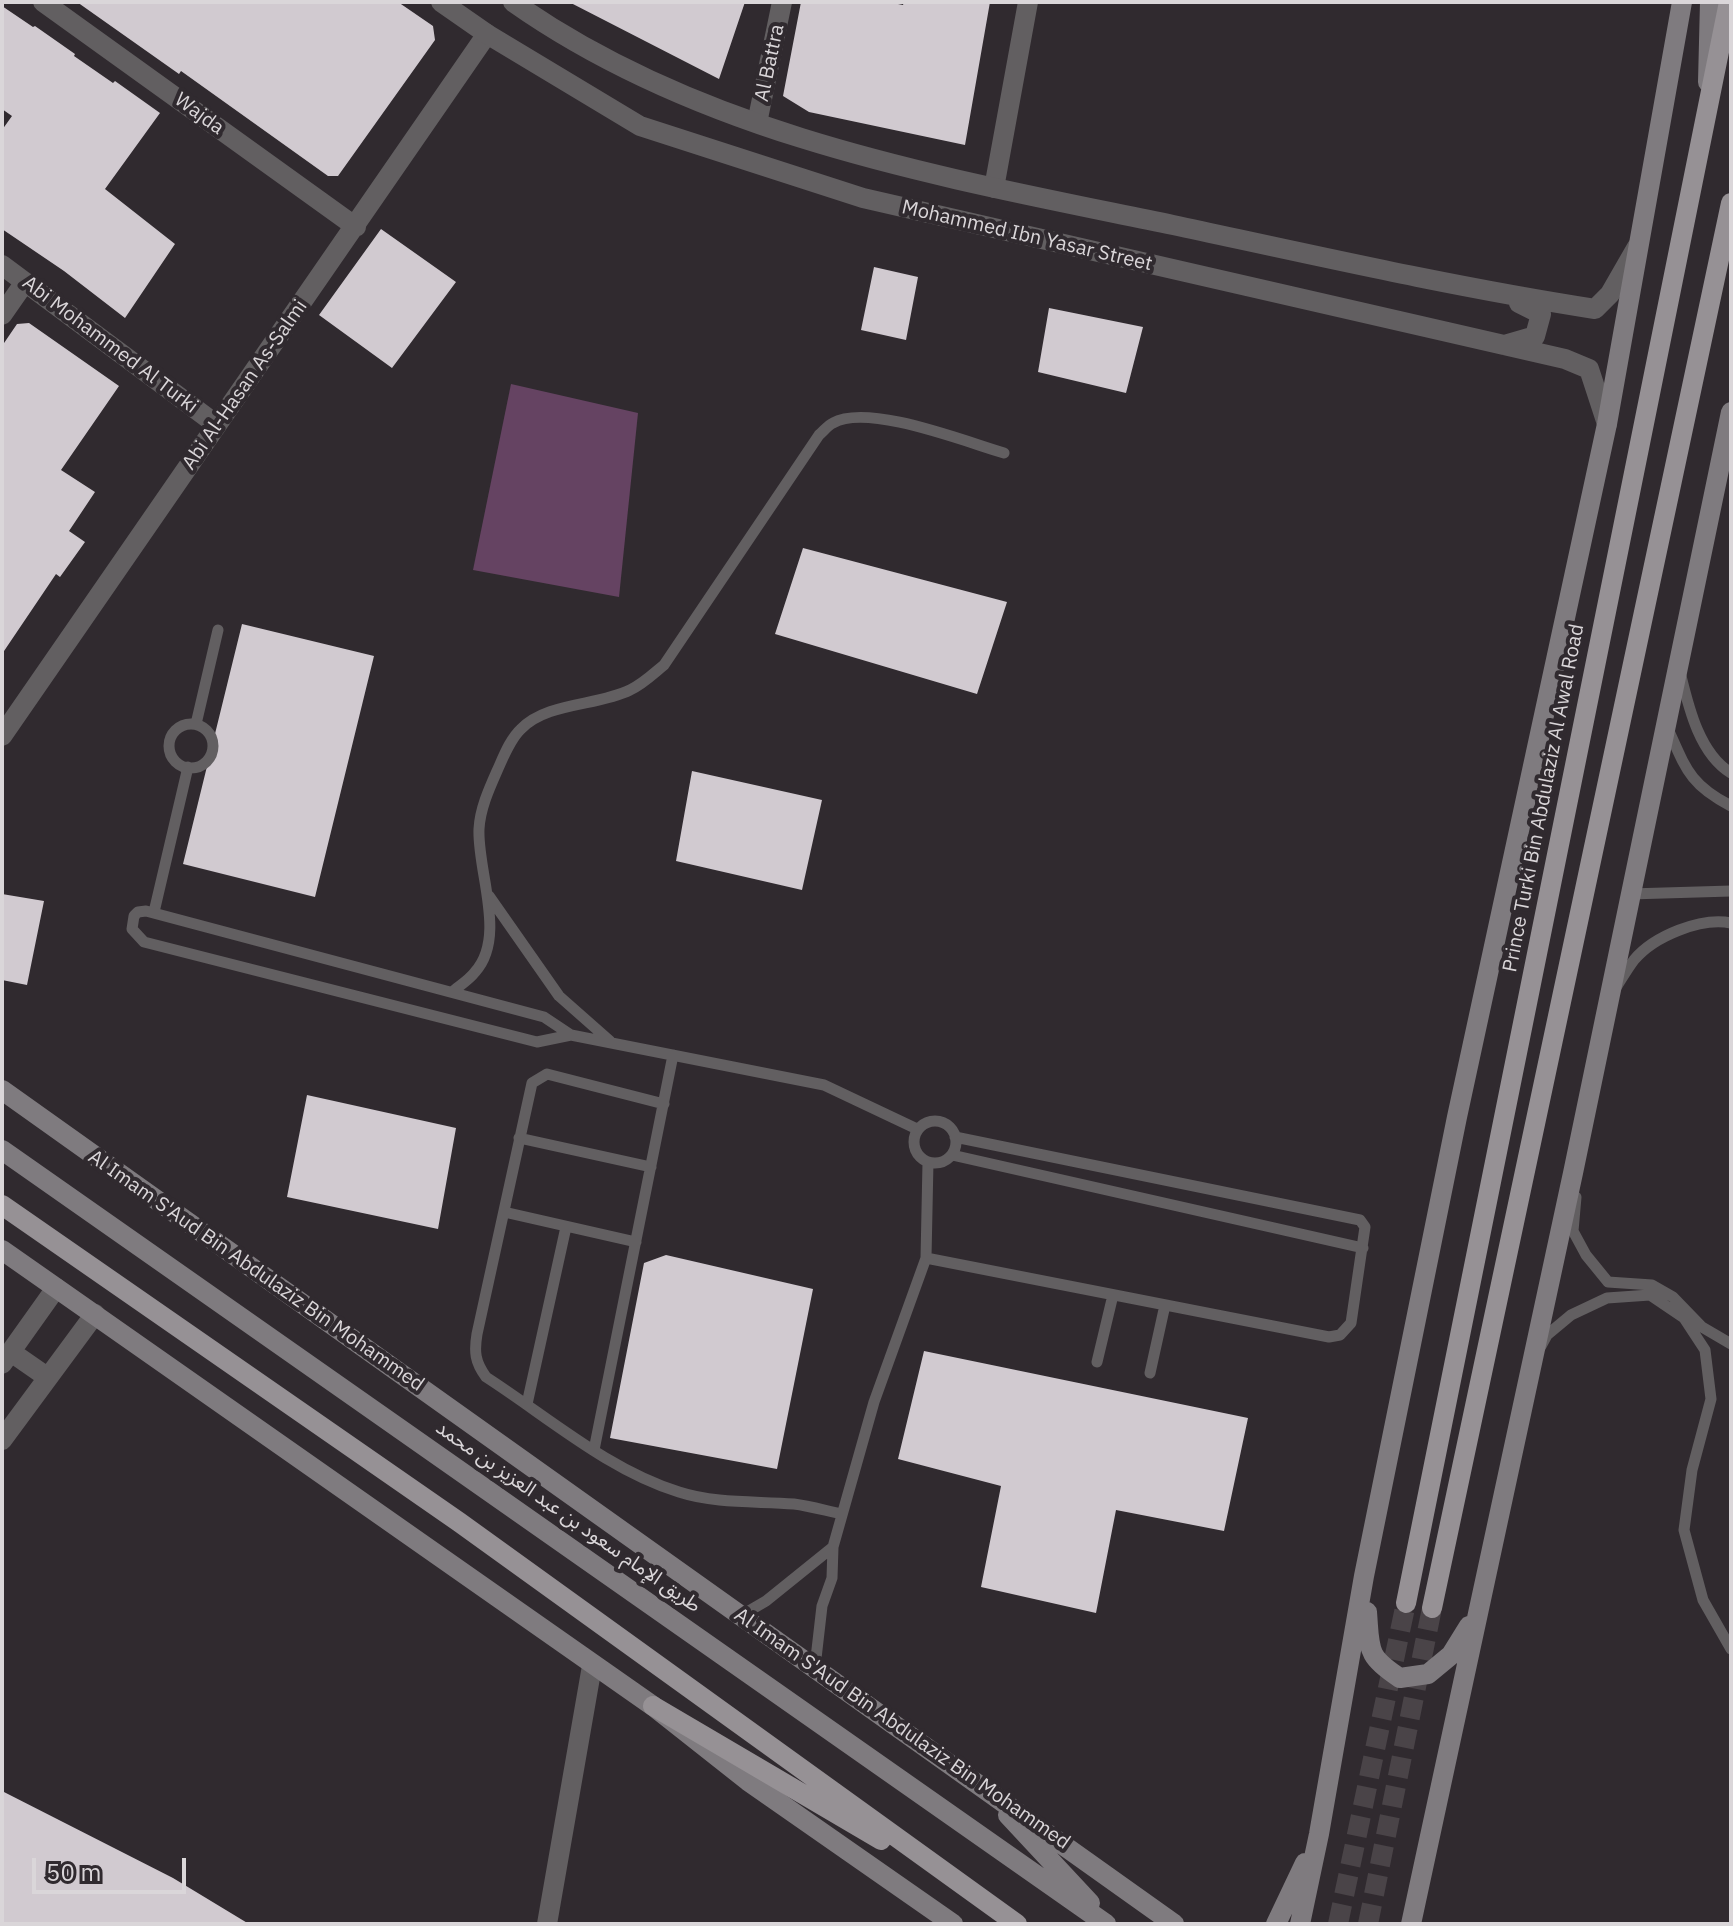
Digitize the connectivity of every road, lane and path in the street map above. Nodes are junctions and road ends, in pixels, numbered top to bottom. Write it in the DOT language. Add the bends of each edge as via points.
graph roads {
  1 [pos="43,2"];
  2 [pos="441,2"];
  3 [pos="513,2"];
  4 [pos="782,2"];
  5 [pos="1028,2"];
  6 [pos="1682,2"];
  7 [pos="1710,2"];
  8 [pos="1729,2"];
  9 [pos="487,34"];
  10 [pos="1708,105"];
  11 [pos="757,123"];
  12 [pos="994,188"];
  13 [pos="1731,203"];
  14 [pos="356,227"];
  15 [pos="1639,243"];
  16 [pos="2,265"];
  17 [pos="25,282"];
  18 [pos="1505,295"];
  19 [pos="2,315"];
  20 [pos="1500,346"];
  21 [pos="1731,412"];
  22 [pos="1607,424"];
  23 [pos="217,425"];
  24 [pos="1004,453"];
  25 [pos="218,630"];
  26 [pos="1678,665"];
  27 [pos="196,724"];
  28 [pos="1665,725"];
  29 [pos="2,736"];
  30 [pos="188,767"];
  31 [pos="1731,773"];
  32 [pos="1731,806"];
  33 [pos="1731,891"];
  34 [pos="1630,894"];
  35 [pos="488,895"];
  36 [pos="154,912"];
  37 [pos="1731,923"];
  38 [pos="452,992"];
  39 [pos="1609,997"];
  40 [pos="571,1035"];
  41 [pos="612,1043"];
  42 [pos="673,1055"];
  43 [pos="2,1090"];
  44 [pos="664,1104"];
  45 [pos="917,1129"];
  46 [pos="955,1137"];
  47 [pos="519,1138"];
  48 [pos="2,1150"];
  49 [pos="952,1155"];
  50 [pos="928,1162"];
  51 [pos="651,1167"];
  52 [pos="1573,1173"];
  53 [pos="2,1205"];
  54 [pos="504,1212"];
  55 [pos="566,1227"];
  56 [pos="636,1242"];
  57 [pos="1363,1248"];
  58 [pos="2,1250"];
  59 [pos="926,1258"];
  60 [pos="56,1288"];
  61 [pos="1113,1295"];
  62 [pos="1165,1305"];
  63 [pos="95,1314"];
  64 [pos="1731,1344"];
  65 [pos="7,1358"];
  66 [pos="1097,1362"];
  67 [pos="1529,1367"];
  68 [pos="1150,1373"];
  69 [pos="47,1377"];
  70 [pos="527,1404"];
  71 [pos="2,1440"];
  72 [pos="594,1450"];
  73 [pos="842,1514"];
  74 [pos="833,1547"];
  75 [pos="1364,1576"];
  76 [pos="1406,1603"];
  77 [pos="1432,1608"];
  78 [pos="742,1615"];
  79 [pos="1476,1616"];
  80 [pos="1731,1649"];
  81 [pos="592,1666"];
  82 [pos="815,1667"];
  83 [pos="653,1706"];
  84 [pos="975,1781"];
  85 [pos="1319,1834"];
  86 [pos="965,1888"];
  87 [pos="547,1924"];
  88 [pos="953,1924"];
  89 [pos="1017,1924"];
  90 [pos="1107,1924"];
  91 [pos="1174,1924"];
  92 [pos="1276,1924"];
  93 [pos="1300,1924"];
  94 [pos="1411,1924"];
  1 -- 14 [label="street, Wajda"];
  2 -- 9 [label="street, Mohammed Ibn Yasar Street"];
  3 -- 11 [label="street, Mohammed Ibn Yasar Street" via="551,29 653,81"];
  4 -- 11 [label="street, Al Battra"];
  5 -- 12 [label="street"];
  6 -- 15 [label="main road"];
  7 -- 10 [label="main road"];
  8 -- 10 [label="main road, Prince Turki Bin Abdulaziz Al Awal Road"];
  9 -- 14 [label="street, Abi Al-Hasan As-Salmi"];
  9 -- 20 [label="street, Mohammed Ibn Yasar Street" via="640,126 863,198"];
  10 -- 76 [label="main road, Prince Turki Bin Abdulaziz Al Awal Road"];
  11 -- 12 [label="street, Mohammed Ibn Yasar Street" via="874,161"];
  12 -- 18 [label="street, Mohammed Ibn Yasar Street"];
  13 -- 77 [label="main road"];
  14 -- 23 [label="street, Abi Al-Hasan As-Salmi"];
  15 -- 18 [label="street, Mohammed Ibn Yasar Street" via="1610,294 1595,309"];
  15 -- 22 [label="main road"];
  16 -- 17 [label="street, Abi Mohammed Al Turki"];
  17 -- 19 [label="street"];
  17 -- 23 [label="street, Abi Mohammed Al Turki"];
  18 -- 20 [label="street" via="1541,314 1535,336"];
  20 -- 22 [label="street, Mohammed Ibn Yasar Street" via="1589,369"];
  21 -- 26 [label="main road"];
  22 -- 75 [label="main road"];
  23 -- 29 [label="street, Abi Al-Hasan As-Salmi"];
  24 -- 35 [label="lane" via="878,417 833,422 819,435 664,665 631,690 557,709 521,728 492,783 479,828"];
  25 -- 27 [label="lane"];
  26 -- 28 [label="main road"];
  26 -- 31 [label="lane" via="1704,742"];
  27 -- 30 [label="lane" via="207,730 213,754 205,764"];
  27 -- 30 [label="lane" via="183,725 169,745 172,758"];
  28 -- 32 [label="lane" via="1705,793"];
  28 -- 34 [label="main road"];
  30 -- 36 [label="lane"];
  33 -- 34 [label="lane"];
  34 -- 39 [label="main road"];
  35 -- 38 [label="lane" via="485,953 477,971"];
  35 -- 41 [label="lane" via="559,996"];
  36 -- 38 [label="lane"];
  36 -- 40 [label="lane" via="134,916 132,929 144,942 537,1042"];
  37 -- 39 [label="lane" via="1675,930 1636,958"];
  38 -- 40 [label="lane" via="544,1017"];
  39 -- 52 [label="main road"];
  40 -- 41 [label="lane"];
  41 -- 42 [label="lane"];
  42 -- 44 [label="lane"];
  42 -- 45 [label="lane" via="824,1085"];
  43 -- 78 [label="main road, Al Imam S'Aud Bin Abdulaziz Bin Mohammed"];
  44 -- 47 [label="lane" via="547,1074 532,1083"];
  44 -- 51 [label="lane"];
  45 -- 46 [label="lane" via="942,1121"];
  45 -- 50 [label="lane" via="917,1154"];
  46 -- 49 [label="lane"];
  46 -- 57 [label="lane" via="1360,1220 1365,1227"];
  47 -- 51 [label="lane"];
  47 -- 54 [label="lane"];
  48 -- 90 [label="main road, طريق الإمام سعود بن عبد العزيز بن محمد"];
  49 -- 50 [label="lane" via="941,1163"];
  49 -- 57 [label="lane"];
  50 -- 59 [label="lane"];
  51 -- 56 [label="lane"];
  52 -- 64 [label="lane" via="1573,1231 1608,1282 1652,1285"];
  52 -- 67 [label="main road"];
  53 -- 86 [label="main road" via="459,1522"];
  54 -- 55 [label="lane"];
  54 -- 70 [label="lane" via="474,1350 486,1377"];
  55 -- 56 [label="lane"];
  55 -- 70 [label="lane"];
  56 -- 72 [label="lane"];
  57 -- 62 [label="lane" via="1351,1323 1340,1335"];
  58 -- 60 [label="main road"];
  59 -- 61 [label="lane"];
  59 -- 73 [label="lane" via="874,1402"];
  60 -- 63 [label="main road"];
  60 -- 65 [label="street"];
  61 -- 62 [label="lane"];
  61 -- 66 [label="lane"];
  62 -- 68 [label="lane"];
  63 -- 69 [label="street"];
  63 -- 81 [label="main road"];
  65 -- 69 [label="street"];
  67 -- 79 [label="main road"];
  67 -- 80 [label="lane" via="1547,1335 1571,1315 1607,1298 1650,1295 1684,1318 1705,1350 1711,1399 1692,1470 1684,1530 1703,1600"];
  69 -- 71 [label="street"];
  70 -- 72 [label="lane"];
  72 -- 73 [label="lane" via="681,1493"];
  73 -- 74 [label="lane"];
  74 -- 78 [label="lane"];
  74 -- 82 [label="lane"];
  75 -- 79 [label="main road" via="1368,1645 1380,1665 1400,1678 1428,1674 1451,1655"];
  75 -- 85 [label="main road"];
  78 -- 82 [label="main road, Al Imam S'Aud Bin Abdulaziz Bin Mohammed"];
  79 -- 94 [label="main road"];
  81 -- 83 [label="main road"];
  81 -- 87 [label="street"];
  82 -- 84 [label="main road, Al Imam S'Aud Bin Abdulaziz Bin Mohammed"];
  83 -- 86 [label="main road"];
  83 -- 88 [label="main road" via="748,1781"];
  84 -- 90 [label="main road"];
  84 -- 91 [label="main road, Al Imam S'Aud Bin Abdulaziz Bin Mohammed"];
  85 -- 92 [label="main road"];
  85 -- 93 [label="main road"];
  86 -- 89 [label="main road"];
}
